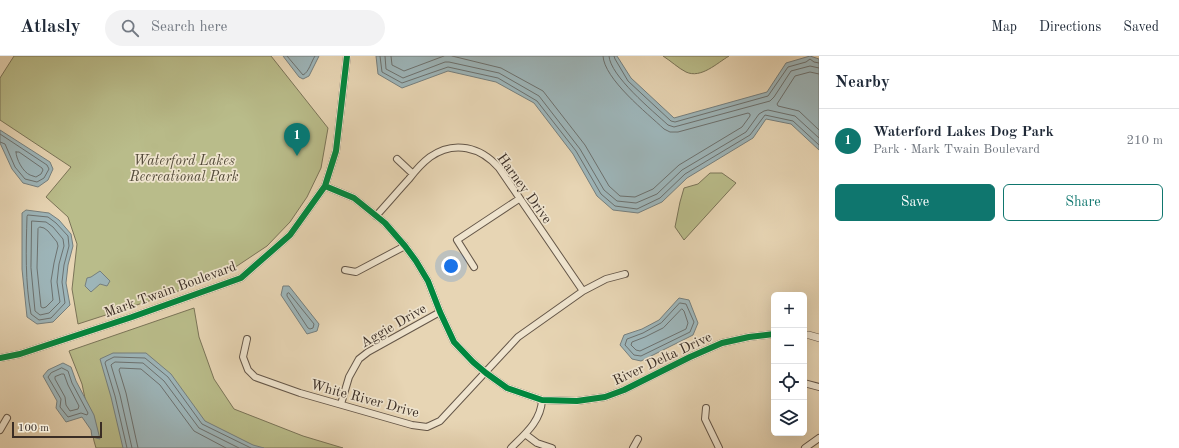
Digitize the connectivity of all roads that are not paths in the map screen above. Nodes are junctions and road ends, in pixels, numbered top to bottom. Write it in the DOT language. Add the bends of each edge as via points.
graph roads {
  1 [pos="347,56"];
  2 [pos="396,159"];
  3 [pos="413,174"];
  4 [pos="324,186"];
  5 [pos="519,199"];
  6 [pos="376,216"];
  7 [pos="405,246"];
  8 [pos="474,267"];
  9 [pos="345,270"];
  10 [pos="625,274"];
  11 [pos="583,291"];
  12 [pos="440,312"];
  13 [pos="771,334"];
  14 [pos="807,335"];
  15 [pos="819,338"];
  16 [pos="247,339"];
  17 [pos="0,358"];
  18 [pos="486,373"];
  19 [pos="807,384"];
  20 [pos="819,387"];
  21 [pos="542,400"];
  22 [pos="341,404"];
  23 [pos="706,408"];
  24 [pos="7,418"];
  25 [pos="0,430"];
  26 [pos="525,434"];
  27 [pos="819,438"];
  28 [pos="638,440"];
  29 [pos="511,448"];
  30 [pos="552,448"];
  31 [pos="633,448"];
  32 [pos="719,448"];
  33 [pos="805,448"];
  1 -- 4 [label="street, Mark Twain Boulevard" via="336,151"];
  2 -- 3 [label="street"];
  3 -- 5 [label="street, Harney Drive" via="439,152 465,148 479,152 493,161"];
  3 -- 6 [label="street, Harney Drive"];
  4 -- 6 [label="street, River Delta Drive" via="354,198"];
  4 -- 17 [label="street, Mark Twain Boulevard" via="290,235 241,278 132,317 20,354"];
  5 -- 8 [label="street" via="457,240"];
  5 -- 11 [label="street, Harney Drive"];
  6 -- 7 [label="street, River Delta Drive"];
  7 -- 9 [label="street" via="356,272"];
  7 -- 12 [label="street, River Delta Drive" via="428,281"];
  10 -- 11 [label="street, White River Drive" via="606,279"];
  11 -- 18 [label="street, White River Drive" via="518,337"];
  12 -- 18 [label="street, River Delta Drive" via="454,342"];
  12 -- 22 [label="street, Aggie Drive" via="359,359 349,376"];
  13 -- 21 [label="street, River Delta Drive" via="749,336 722,343 605,397 577,401"];
  14 -- 15 [label="street"];
  16 -- 22 [label="street, White River Drive" via="243,357 248,370 255,377"];
  18 -- 21 [label="street, River Delta Drive" via="507,388"];
  18 -- 22 [label="street, White River Drive" via="440,420 427,427"];
  19 -- 20 [label="street"];
  21 -- 26 [label="street" via="542,408 536,422"];
  23 -- 32 [label="street" via="705,419"];
  24 -- 25 [label="street"];
  26 -- 29 [label="street"];
  26 -- 30 [label="street" via="537,443"];
  27 -- 33 [label="street"];
  28 -- 31 [label="street"];
}
